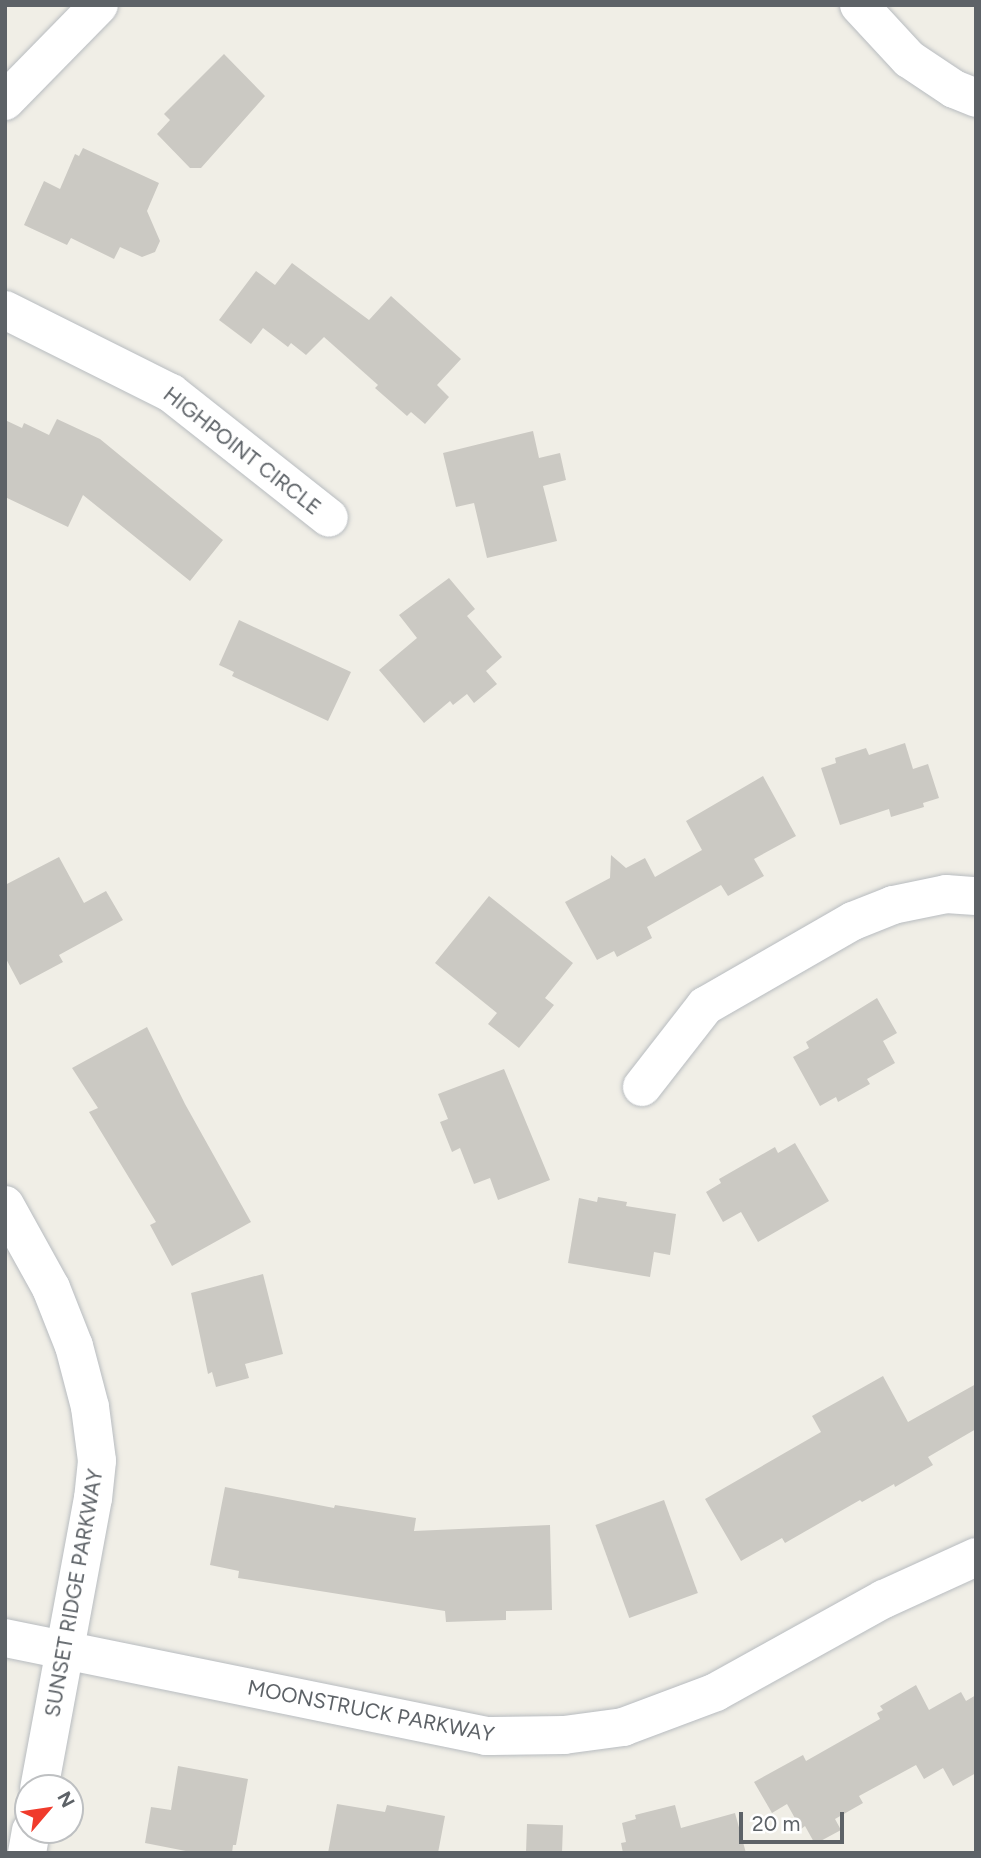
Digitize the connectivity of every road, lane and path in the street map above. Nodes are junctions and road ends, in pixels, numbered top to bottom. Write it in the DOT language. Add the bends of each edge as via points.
graph roads {
  1 [pos="99,5"];
  2 [pos="859,5"];
  3 [pos="976,99"];
  4 [pos="5,101"];
  5 [pos="5,310"];
  6 [pos="329,518"];
  7 [pos="976,897"];
  8 [pos="642,1087"];
  9 [pos="5,1205"];
  10 [pos="976,1558"];
  11 [pos="5,1638"];
  12 [pos="66,1650"];
  13 [pos="42,1774"];
  1 -- 4 [label="street"];
  2 -- 3 [label="street" via="909,59"];
  5 -- 6 [label="street, HIGHPOINT CIRCLE" via="171,393"];
  7 -- 8 [label="street" via="946,894 893,905 842,928 705,1006"];
  9 -- 12 [label="street, SUNSET RIDGE PARKWAY" via="51,1288 74,1346 90,1407 97,1461"];
  10 -- 12 [label="street, MOONSTRUCK PARKWAY" via="884,1599 716,1692 623,1727 564,1735 486,1736"];
  11 -- 12 [label="street, MOONSTRUCK PARKWAY"];
  12 -- 13 [label="street, SUNSET RIDGE PARKWAY"];
}
